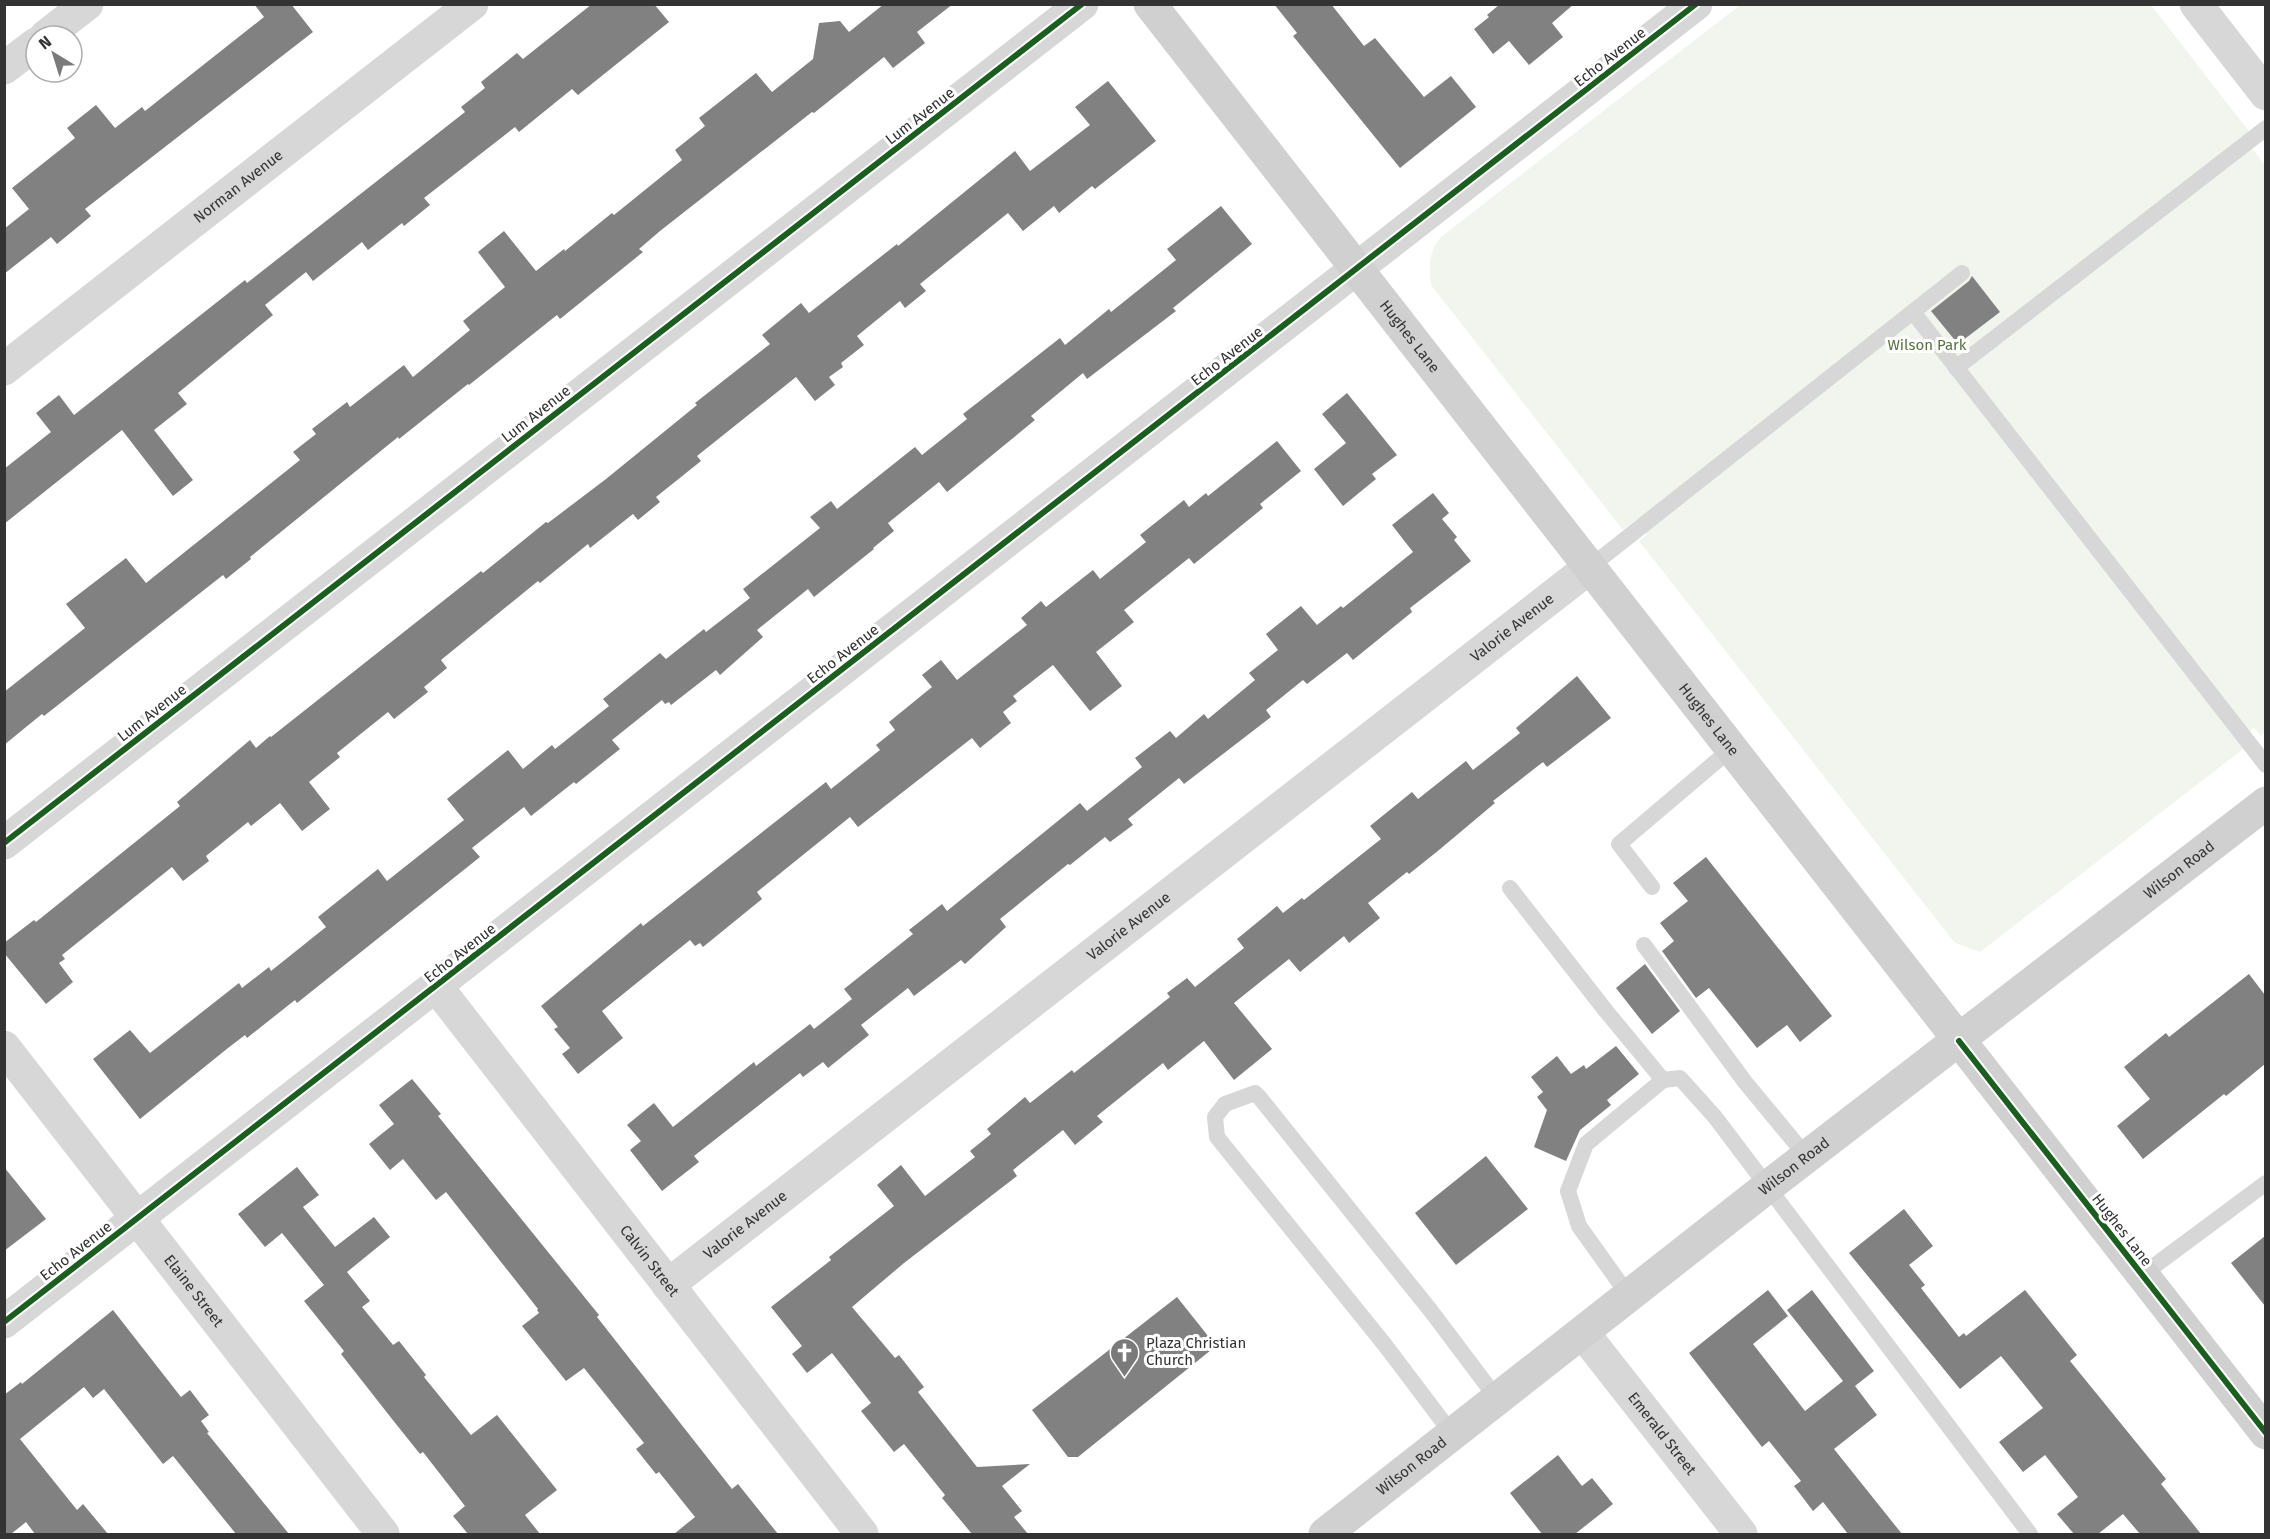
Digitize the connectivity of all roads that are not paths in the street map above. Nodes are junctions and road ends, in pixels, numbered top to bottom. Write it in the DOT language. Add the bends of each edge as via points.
graph roads {
  1 [pos="87,4"];
  2 [pos="472,4"];
  3 [pos="1082,4"];
  4 [pos="1150,4"];
  5 [pos="2196,4"];
  6 [pos="1691,6"];
  7 [pos="61,24"];
  8 [pos="24,53"];
  9 [pos="4,68"];
  10 [pos="2265,93"];
  11 [pos="2265,128"];
  12 [pos="1357,270"];
  13 [pos="1962,273"];
  14 [pos="1913,312"];
  15 [pos="1956,368"];
  16 [pos="4,369"];
  17 [pos="1590,567"];
  18 [pos="1731,749"];
  19 [pos="2265,765"];
  20 [pos="2265,802"];
  21 [pos="4,843"];
  22 [pos="1652,886"];
  23 [pos="1510,888"];
  24 [pos="1644,945"];
  25 [pos="436,986"];
  26 [pos="1959,1041"];
  27 [pos="4,1047"];
  28 [pos="1663,1080"];
  29 [pos="1807,1157"];
  30 [pos="2265,1184"];
  31 [pos="1766,1188"];
  32 [pos="137,1218"];
  33 [pos="2142,1275"];
  34 [pos="668,1285"];
  35 [pos="1629,1296"];
  36 [pos="4,1322"];
  37 [pos="1583,1333"];
  38 [pos="1498,1400"];
  39 [pos="2265,1433"];
  40 [pos="1453,1435"];
  41 [pos="383,1534"];
  42 [pos="862,1534"];
  43 [pos="1325,1534"];
  44 [pos="1741,1534"];
  45 [pos="2030,1534"];
  1 -- 7 [label="street"];
  2 -- 16 [label="street, Norman Avenue"];
  3 -- 21 [label="street, Lum Avenue"];
  4 -- 12 [label="street, Hughes Lane"];
  5 -- 10 [label="street"];
  6 -- 12 [label="street, Echo Avenue"];
  8 -- 9 [label="street"];
  11 -- 15 [label="lane"];
  12 -- 17 [label="street, Hughes Lane"];
  12 -- 25 [label="street, Echo Avenue"];
  13 -- 14 [label="lane"];
  14 -- 15 [label="lane"];
  14 -- 17 [label="lane"];
  15 -- 19 [label="lane"];
  17 -- 18 [label="street, Hughes Lane"];
  17 -- 34 [label="street, Valorie Avenue"];
  18 -- 22 [label="lane" via="1619,844"];
  18 -- 26 [label="street, Hughes Lane"];
  20 -- 26 [label="street, Wilson Road"];
  23 -- 28 [label="lane"];
  24 -- 29 [label="lane" via="1745,1082"];
  25 -- 32 [label="street, Echo Avenue"];
  25 -- 34 [label="street, Calvin Street"];
  26 -- 29 [label="street, Wilson Road"];
  26 -- 33 [label="street, Hughes Lane"];
  27 -- 32 [label="street, Elaine Street"];
  28 -- 31 [label="lane" via="1680,1078 1715,1117"];
  28 -- 35 [label="lane" via="1586,1144 1568,1191 1579,1226"];
  29 -- 31 [label="street, Wilson Road"];
  30 -- 33 [label="lane"];
  31 -- 35 [label="street, Wilson Road"];
  31 -- 45 [label="lane"];
  32 -- 36 [label="street, Echo Avenue"];
  32 -- 41 [label="street, Elaine Street"];
  33 -- 39 [label="street, Hughes Lane"];
  34 -- 42 [label="street, Calvin Street"];
  35 -- 37 [label="street, Wilson Road"];
  37 -- 38 [label="street, Wilson Road"];
  37 -- 44 [label="street, Emerald Street"];
  38 -- 40 [label="street, Wilson Road"];
  38 -- 40 [label="lane" via="1260,1098 1255,1093 1225,1104 1215,1117 1217,1137"];
  40 -- 43 [label="street, Wilson Road"];
}
